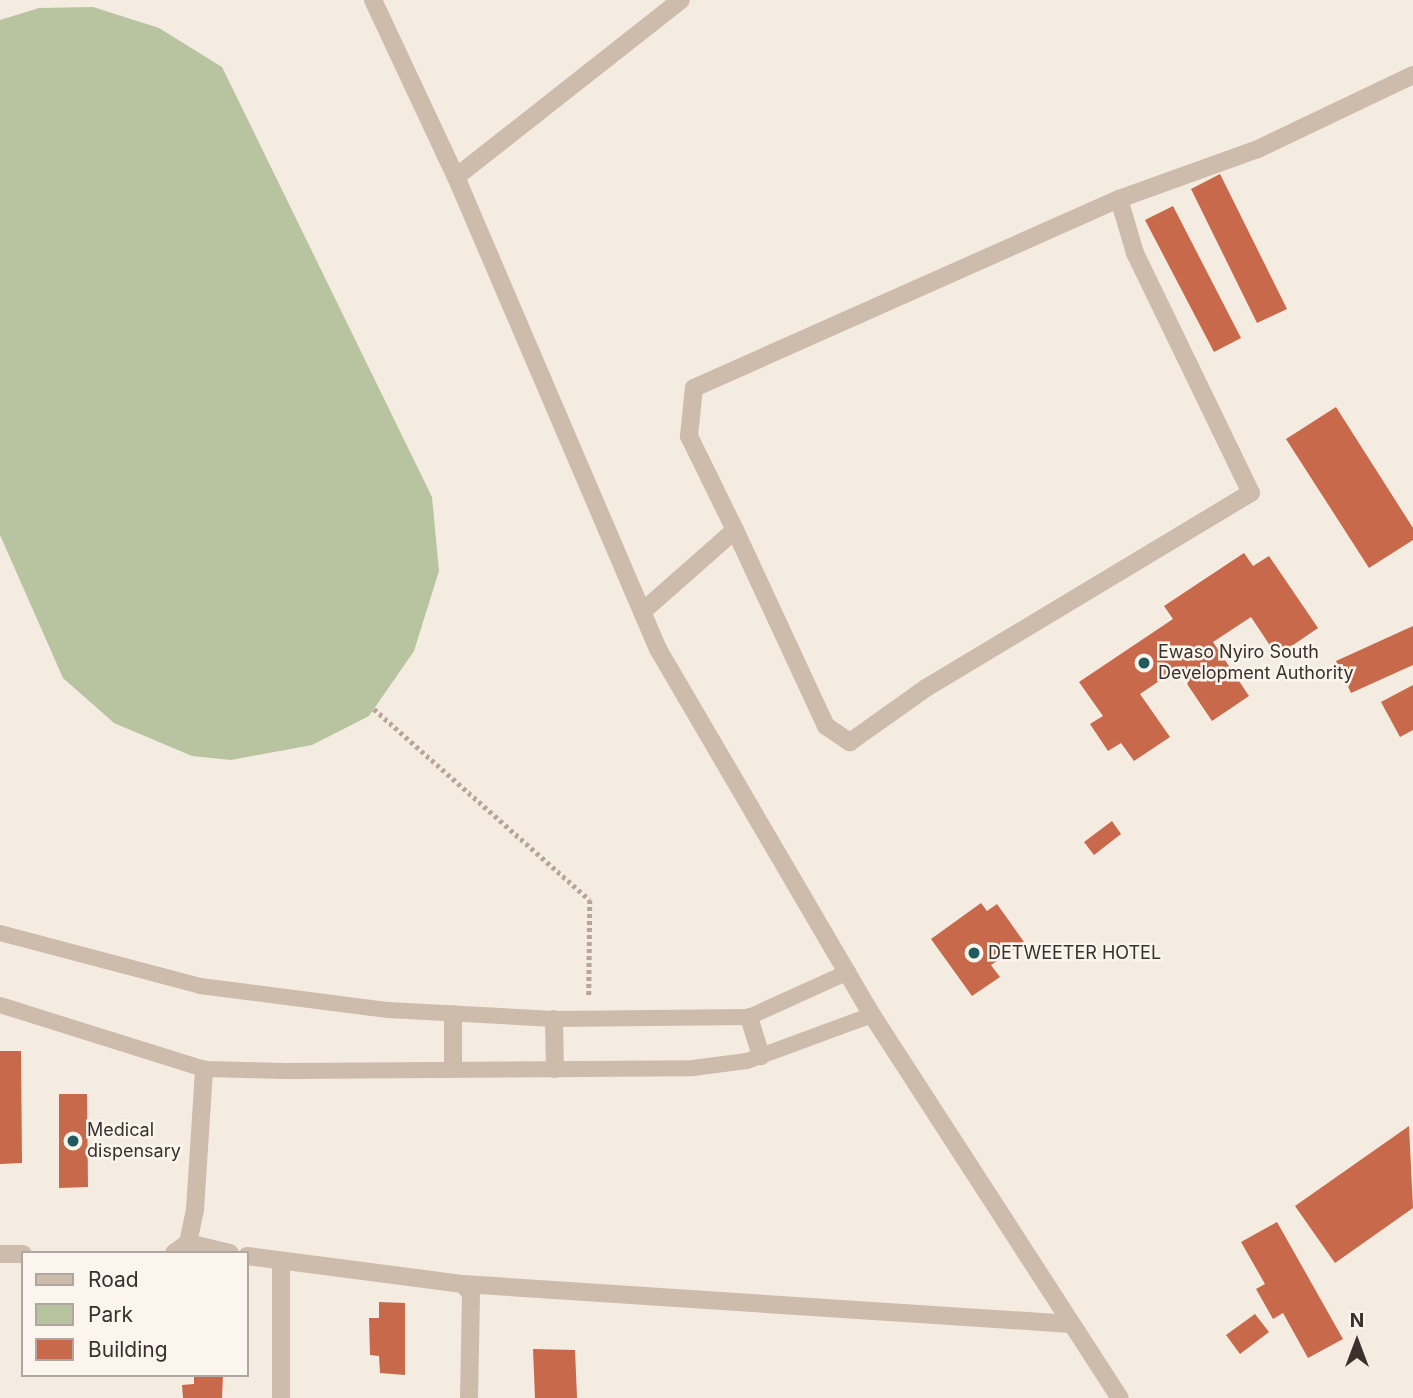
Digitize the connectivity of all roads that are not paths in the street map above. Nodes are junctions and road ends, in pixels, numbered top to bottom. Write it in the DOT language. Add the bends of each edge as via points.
graph roads {
  1 [pos="373,0"];
  2 [pos="681,0"];
  3 [pos="1413,75"];
  4 [pos="456,177"];
  5 [pos="1119,199"];
  6 [pos="735,530"];
  7 [pos="642,612"];
  8 [pos="0,933"];
  9 [pos="848,972"];
  10 [pos="0,1004"];
  11 [pos="453,1014"];
  12 [pos="872,1015"];
  13 [pos="749,1017"];
  14 [pos="554,1019"];
  15 [pos="761,1056"];
  16 [pos="453,1068"];
  17 [pos="204,1069"];
  18 [pos="555,1069"];
  19 [pos="181,1248"];
  20 [pos="210,1251"];
  21 [pos="0,1254"];
  22 [pos="21,1254"];
  23 [pos="248,1256"];
  24 [pos="281,1264"];
  25 [pos="463,1284"];
  26 [pos="1071,1324"];
  27 [pos="281,1398"];
  28 [pos="469,1398"];
  29 [pos="1120,1398"];
  1 -- 4 [label="street"];
  2 -- 4 [label="street"];
  3 -- 5 [label="street" via="1258,149"];
  4 -- 7 [label="street"];
  5 -- 6 [label="street" via="694,388 689,436"];
  5 -- 6 [label="street" via="1135,253 1251,493 926,688 850,741 820,714"];
  6 -- 7 [label="street"];
  7 -- 9 [label="street"];
  8 -- 11 [label="lane" via="200,986"];
  9 -- 12 [label="street"];
  9 -- 13 [label="lane"];
  10 -- 17 [label="lane"];
  11 -- 14 [label="lane"];
  11 -- 16 [label="street"];
  12 -- 15 [label="lane"];
  12 -- 26 [label="street"];
  13 -- 14 [label="lane"];
  13 -- 15 [label="street"];
  14 -- 18 [label="street"];
  15 -- 18 [label="lane" via="694,1068"];
  16 -- 17 [label="lane"];
  16 -- 18 [label="lane"];
  17 -- 19 [label="street"];
  19 -- 20 [label="street"];
  21 -- 22 [label="street"];
  23 -- 24 [label="street"];
  24 -- 25 [label="street"];
  24 -- 27 [label="street"];
  25 -- 26 [label="street"];
  25 -- 28 [label="street" via="471,1294"];
  26 -- 29 [label="street"];
}
